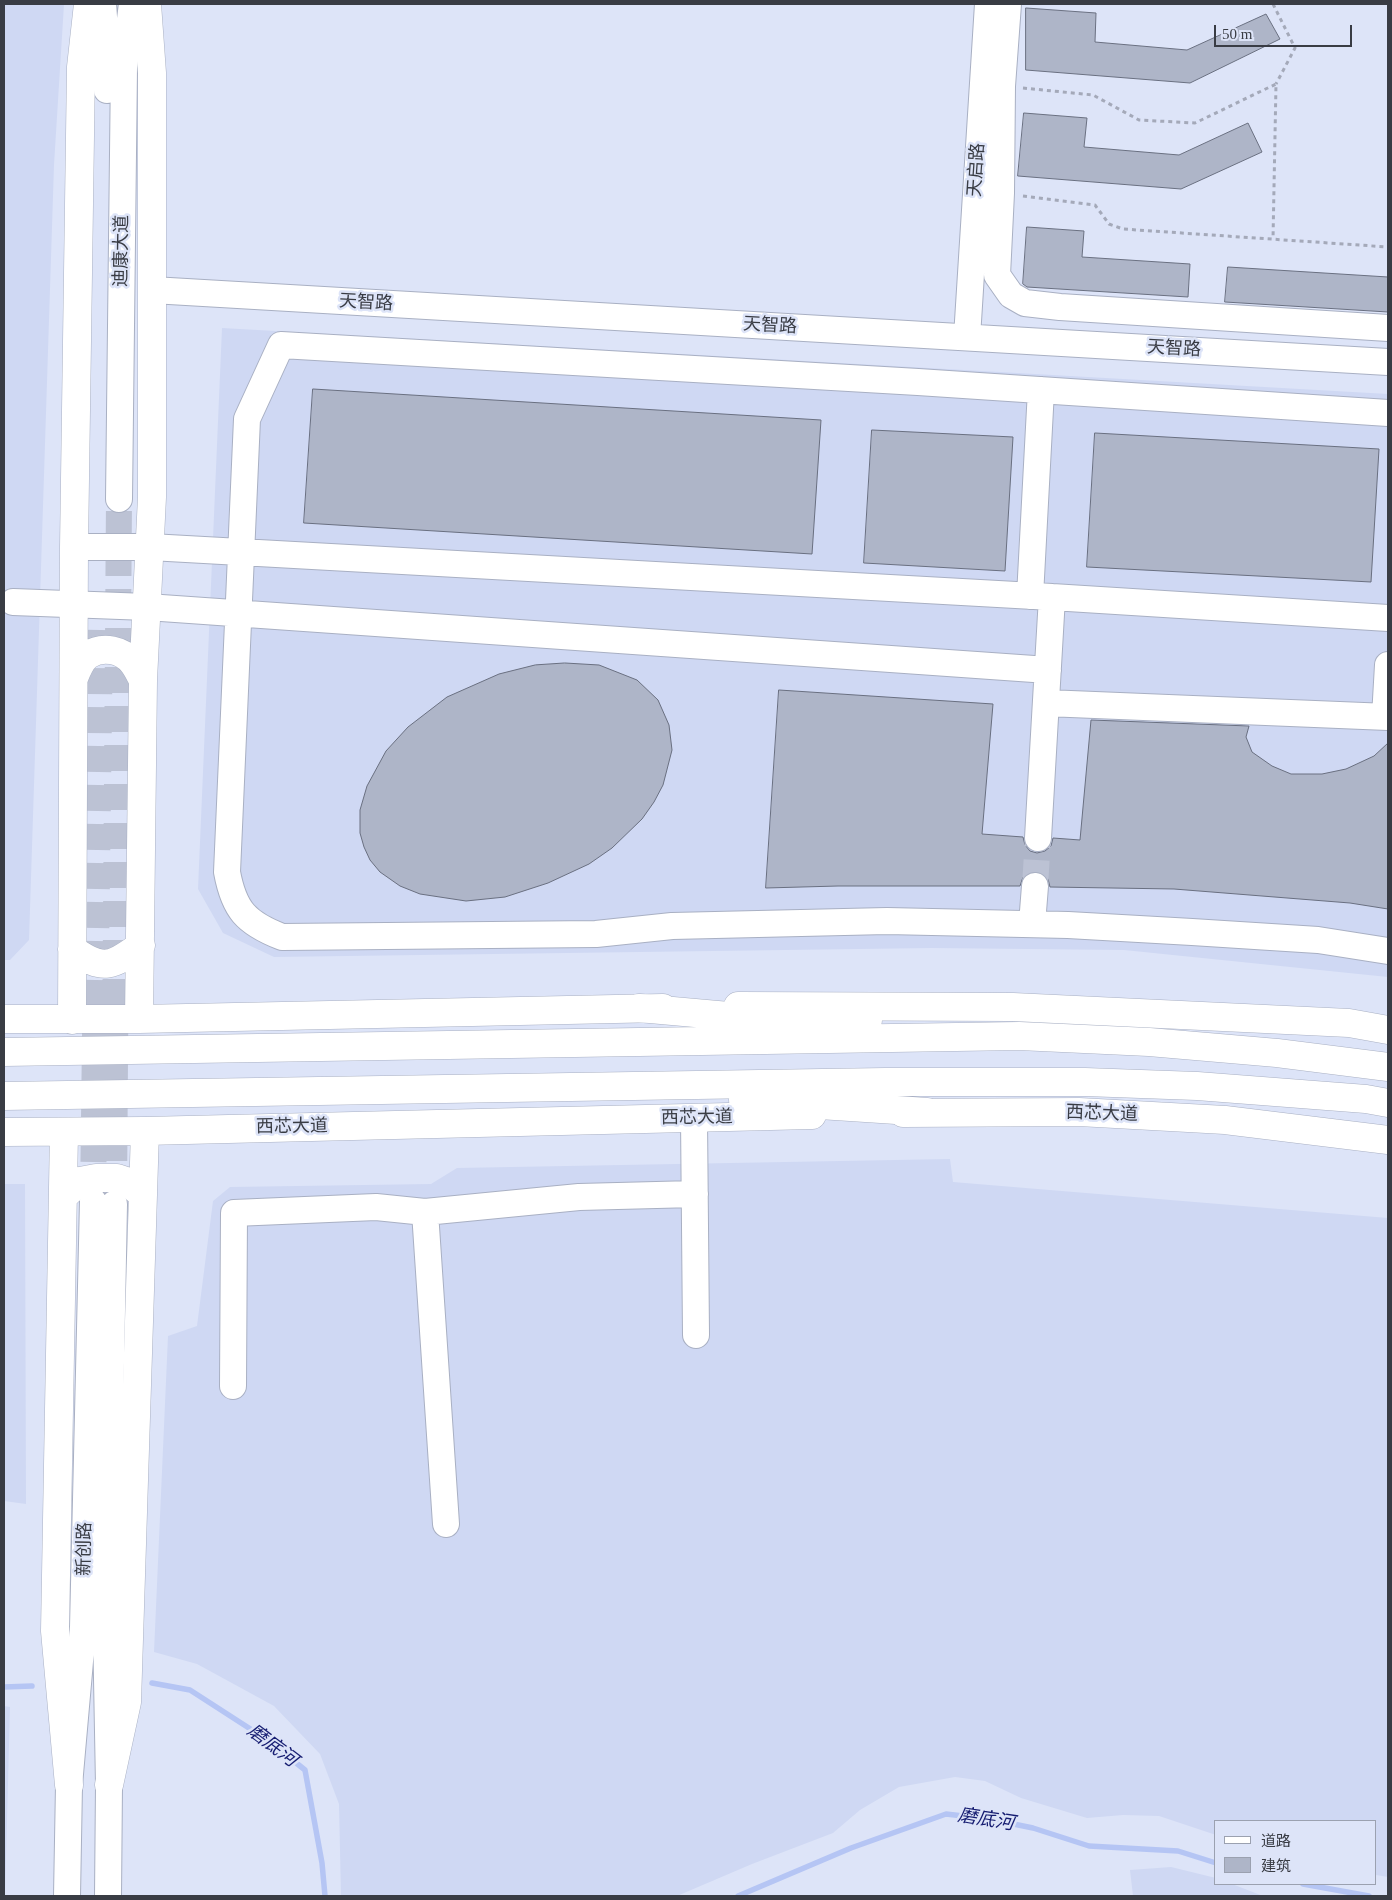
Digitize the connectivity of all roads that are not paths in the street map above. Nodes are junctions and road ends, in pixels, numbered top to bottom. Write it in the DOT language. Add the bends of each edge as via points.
graph roads {
  1 [pos="88,4"];
  2 [pos="103,4"];
  3 [pos="132,4"];
  4 [pos="147,4"];
  5 [pos="988,4"];
  6 [pos="1008,4"];
  7 [pos="152,290"];
  8 [pos="1388,328"];
  9 [pos="966,337"];
  10 [pos="1388,362"];
  11 [pos="1040,390"];
  12 [pos="1388,413"];
  13 [pos="74,547"];
  14 [pos="150,547"];
  15 [pos="241,552"];
  16 [pos="1042,597"];
  17 [pos="13,602"];
  18 [pos="74,604"];
  19 [pos="147,607"];
  20 [pos="238,613"];
  21 [pos="1388,618"];
  22 [pos="1388,665"];
  23 [pos="1048,670"];
  24 [pos="74,678"];
  25 [pos="143,680"];
  26 [pos="1046,703"];
  27 [pos="1387,717"];
  28 [pos="1038,838"];
  29 [pos="1036,886"];
  30 [pos="1032,924"];
  31 [pos="141,944"];
  32 [pos="72,949"];
  33 [pos="1388,951"];
  34 [pos="639,1008"];
  35 [pos="4,1019"];
  36 [pos="140,1019"];
  37 [pos="72,1020"];
  38 [pos="1388,1030"];
  39 [pos="1019,1036"];
  40 [pos="4,1052"];
  41 [pos="1388,1067"];
  42 [pos="530,1087"];
  43 [pos="4,1096"];
  44 [pos="1388,1103"];
  45 [pos="927,1112"];
  46 [pos="694,1118"];
  47 [pos="145,1131"];
  48 [pos="4,1132"];
  49 [pos="64,1132"];
  50 [pos="1388,1140"];
  51 [pos="695,1194"];
  52 [pos="143,1195"];
  53 [pos="64,1196"];
  54 [pos="425,1212"];
  55 [pos="696,1335"];
  56 [pos="233,1386"];
  57 [pos="446,1524"];
  58 [pos="69,1785"];
  59 [pos="109,1785"];
  60 [pos="67,1896"];
  61 [pos="108,1896"];
  1 -- 13 [label="main road" via="81,67"];
  2 -- 3 [label="street, 迪康大道" via="107,56 111,499 124,67"];
  4 -- 7 [label="main road" via="152,73"];
  5 -- 9 [label="street, 天启路"];
  6 -- 8 [label="street" via="1002,86 997,274 1011,295 1025,303 1060,307"];
  7 -- 9 [label="street, 天智路"];
  7 -- 14 [label="main road"];
  9 -- 10 [label="street, 天智路"];
  11 -- 12 [label="street"];
  11 -- 15 [label="street" via="281,345 247,419"];
  11 -- 16 [label="street"];
  13 -- 14 [label="street"];
  13 -- 18 [label="main road"];
  14 -- 15 [label="street"];
  14 -- 19 [label="main road"];
  15 -- 16 [label="street"];
  15 -- 20 [label="street"];
  16 -- 21 [label="street"];
  16 -- 23 [label="street"];
  17 -- 18 [label="street"];
  18 -- 19 [label="street"];
  18 -- 24 [label="main road"];
  19 -- 20 [label="street"];
  19 -- 25 [label="main road"];
  20 -- 23 [label="street"];
  20 -- 30 [label="street" via="227,872 231,893 240,910 263,929 282,937 596,934 672,926 887,921"];
  22 -- 27 [label="street"];
  23 -- 26 [label="street"];
  24 -- 25 [label="main road" via="88,655 110,649 124,654 134,663"];
  24 -- 32 [label="main road"];
  25 -- 31 [label="main road"];
  26 -- 27 [label="street"];
  26 -- 28 [label="street"];
  29 -- 30 [label="street"];
  30 -- 33 [label="street" via="1318,940"];
  31 -- 32 [label="main road" via="120,961 106,965 90,961"];
  31 -- 36 [label="main road"];
  32 -- 37 [label="main road"];
  34 -- 36 [label="main road"];
  34 -- 38 [label="main road" via="783,1004 1013,1006 1349,1023"];
  34 -- 39 [label="main road" via="751,1018 877,1020"];
  35 -- 37 [label="main road"];
  36 -- 37 [label="main road"];
  39 -- 40 [label="main road"];
  39 -- 41 [label="main road" via="1159,1043"];
  42 -- 43 [label="main road, 西芯大道"];
  42 -- 44 [label="main road, 西芯大道" via="1085,1082 1198,1086"];
  42 -- 45 [label="main road"];
  45 -- 46 [label="main road, 西芯大道"];
  45 -- 50 [label="main road, 西芯大道" via="1079,1112 1225,1120"];
  46 -- 47 [label="main road, 西芯大道"];
  46 -- 51 [label="street"];
  47 -- 49 [label="main road, 西芯大道"];
  47 -- 52 [label="main road"];
  48 -- 49 [label="main road, 西芯大道"];
  49 -- 53 [label="main road"];
  51 -- 54 [label="street" via="579,1197"];
  51 -- 55 [label="street"];
  52 -- 53 [label="main road" via="126,1181 96,1178 80,1181"];
  52 -- 59 [label="main road" via="127,1702"];
  53 -- 58 [label="main road" via="55,1631"];
  54 -- 56 [label="street" via="376,1207 234,1214"];
  54 -- 57 [label="street"];
  58 -- 59 [label="street, 新创路" via="83,1627 103,1202"];
  58 -- 60 [label="street, 新创路"];
  59 -- 61 [label="street, 新创路"];
}
